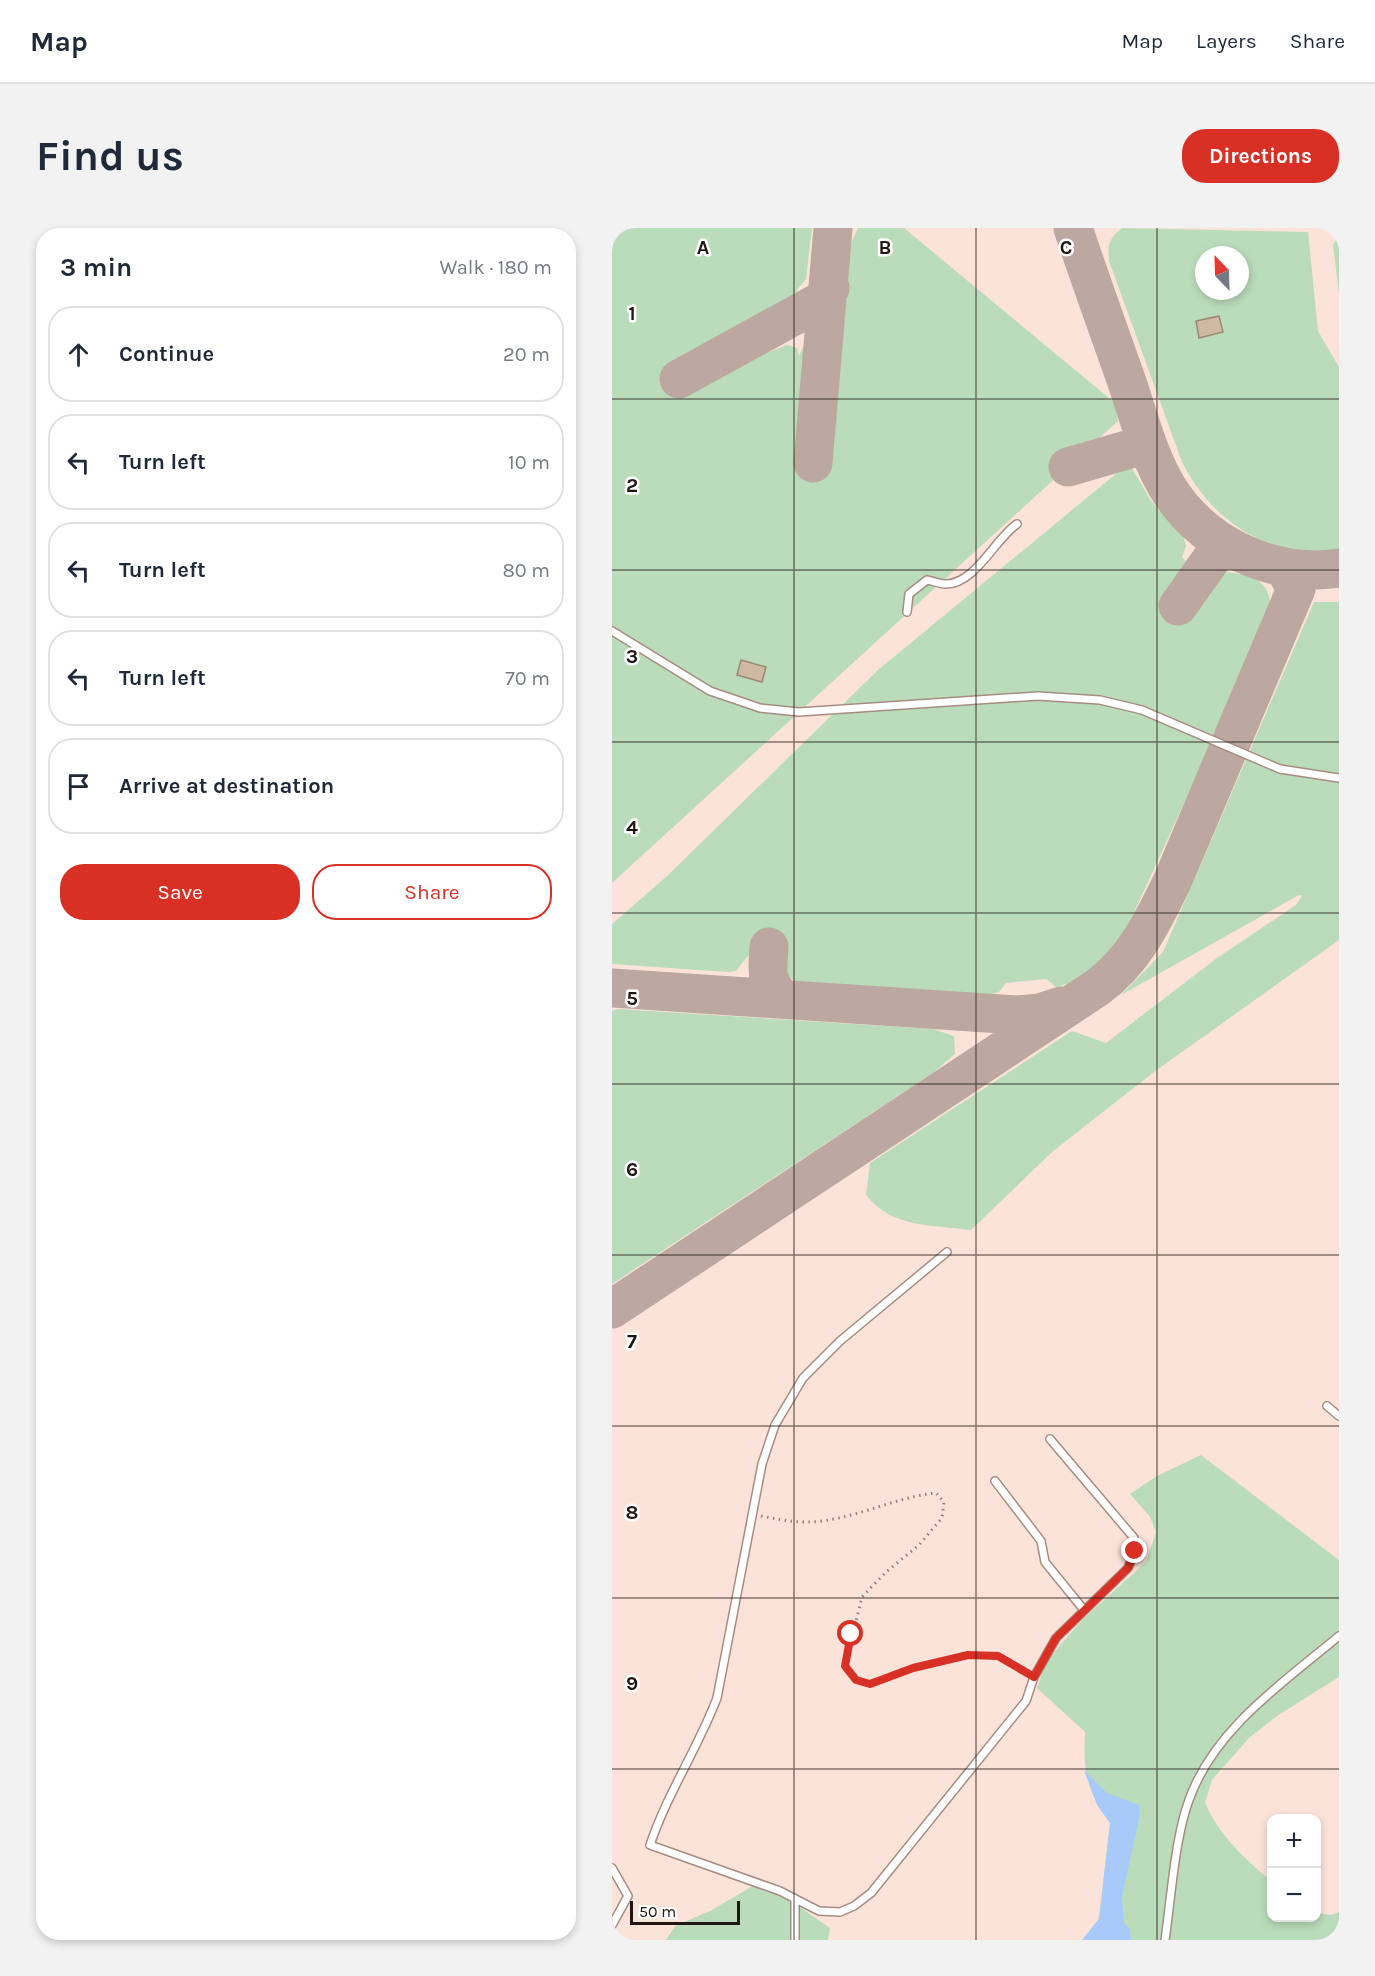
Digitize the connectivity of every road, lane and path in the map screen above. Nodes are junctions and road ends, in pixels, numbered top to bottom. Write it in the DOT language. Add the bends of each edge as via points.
graph roads {
  1 [pos="1017,524"];
  2 [pos="908,612"];
  3 [pos="612,632"];
  4 [pos="1339,777"];
  5 [pos="947,1252"];
  6 [pos="1327,1406"];
  7 [pos="1339,1416"];
  8 [pos="1050,1439"];
  9 [pos="994,1481"];
  10 [pos="758,1515"];
  11 [pos="1084,1610"];
  12 [pos="1339,1636"];
  13 [pos="1034,1677"];
  14 [pos="612,1868"];
  15 [pos="795,1901"];
  16 [pos="612,1925"];
  17 [pos="795,1940"];
  18 [pos="1165,1940"];
  1 -- 2 [label="lane" via="1005,533 984,562 965,577 947,584 927,580 909,594"];
  3 -- 4 [label="lane" via="710,691 760,708 799,712 1038,696 1100,700 1142,710 1280,769"];
  5 -- 15 [label="lane" via="840,1341 803,1378 775,1425 762,1464 717,1698 650,1845 780,1891"];
  6 -- 7 [label="lane"];
  8 -- 11 [label="lane" via="1134,1538 1135,1551 1128,1568"];
  9 -- 11 [label="lane" via="1041,1541 1045,1562"];
  10 -- 13 [label="path" via="790,1522 822,1521 912,1495 936,1493 944,1502 942,1518 919,1545 862,1597 845,1666 856,1680 870,1684 913,1668 968,1655 998,1656"];
  11 -- 13 [label="lane" via="1056,1638"];
  12 -- 18 [label="lane" via="1248,1714 1203,1769 1188,1801"];
  13 -- 15 [label="lane" via="1026,1701 871,1893 840,1912 819,1911"];
  14 -- 16 [label="lane" via="627,1896"];
  15 -- 17 [label="lane"];
}
